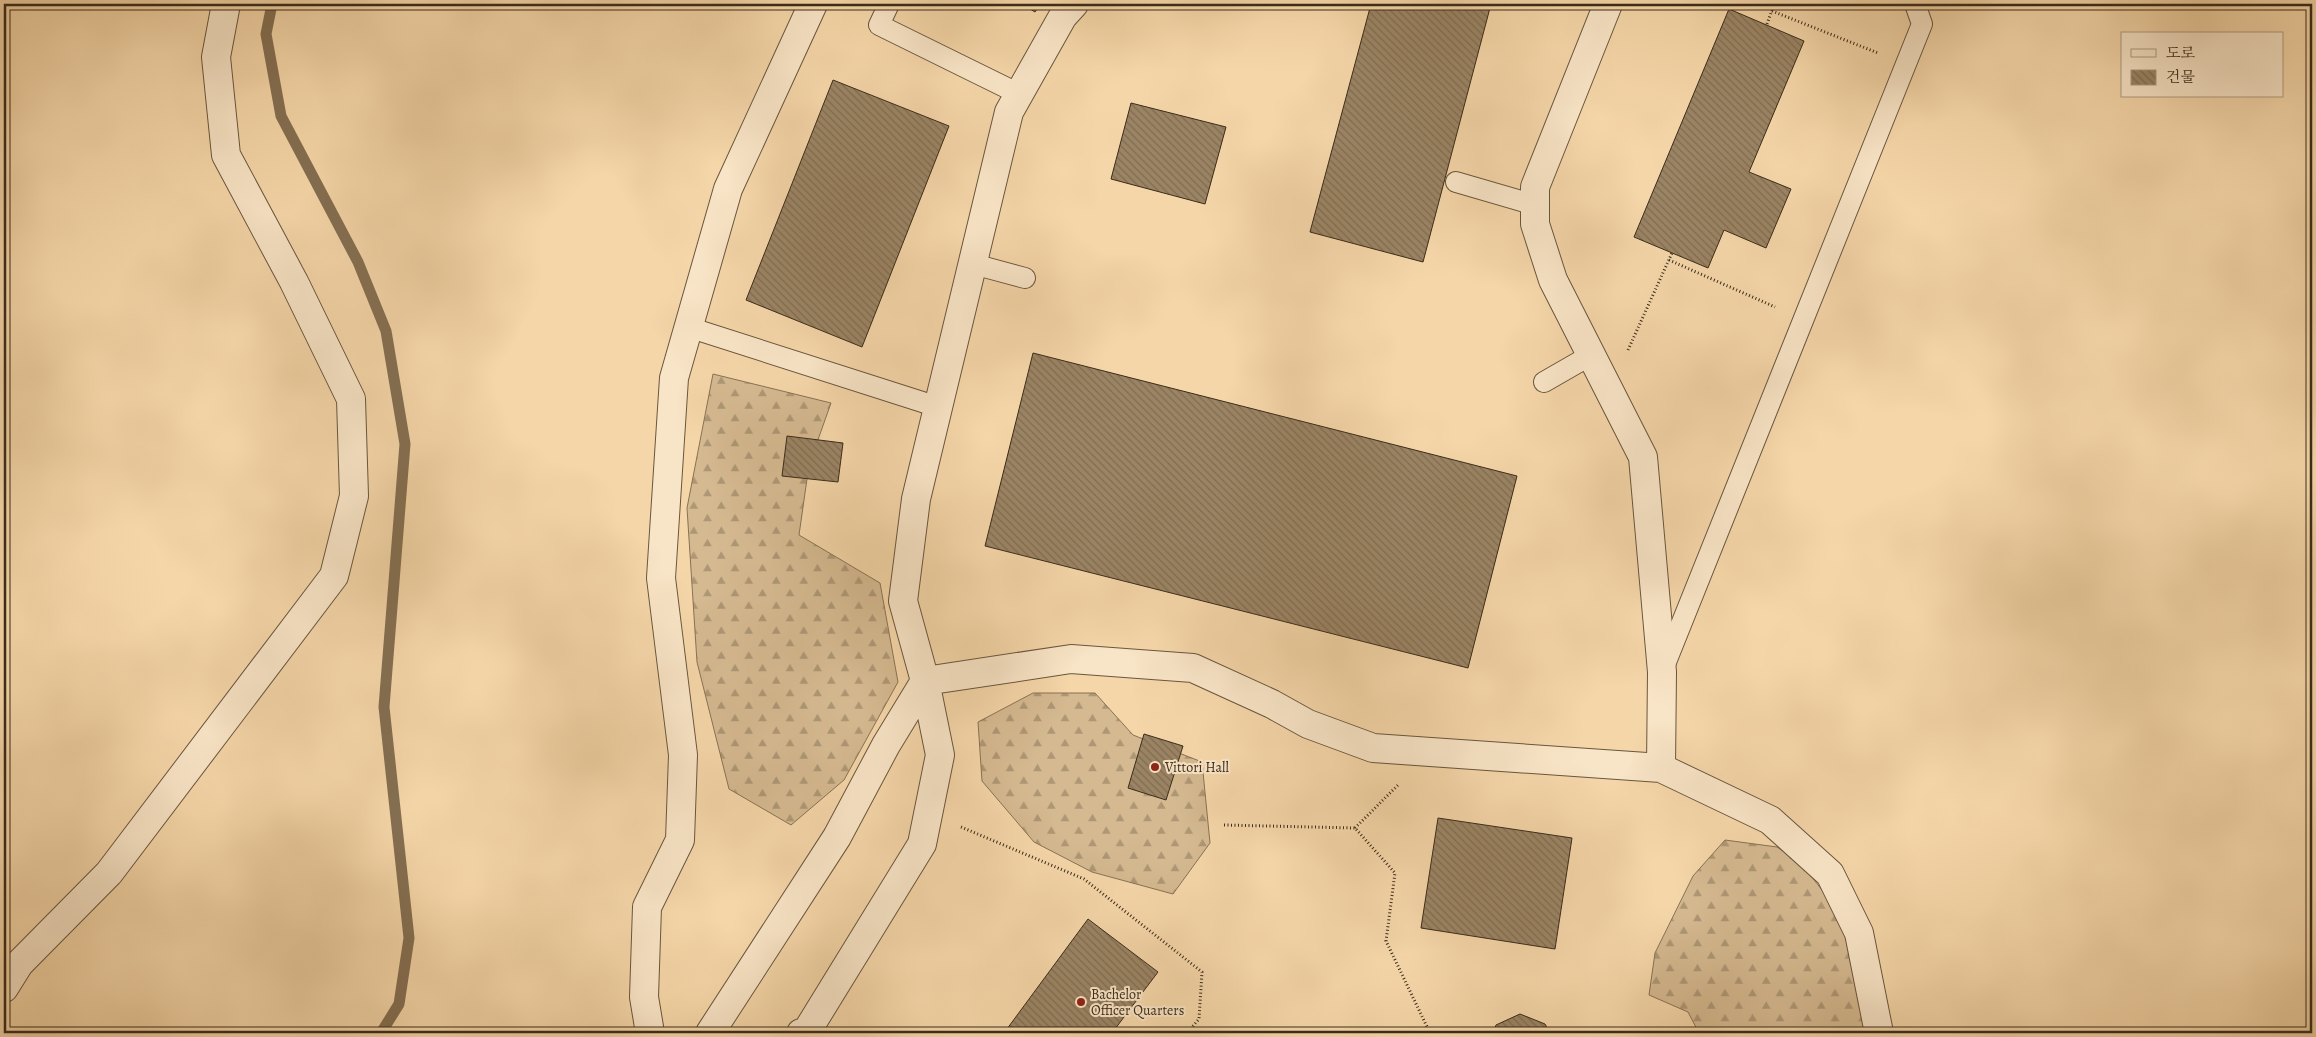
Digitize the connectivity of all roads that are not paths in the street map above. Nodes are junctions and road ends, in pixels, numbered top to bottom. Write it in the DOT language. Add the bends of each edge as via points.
graph roads {
  1 [pos="226,4"];
  2 [pos="813,4"];
  3 [pos="889,4"];
  4 [pos="1074,4"];
  5 [pos="1608,4"];
  6 [pos="1915,4"];
  7 [pos="1020,94"];
  8 [pos="1456,182"];
  9 [pos="1535,205"];
  10 [pos="973,264"];
  11 [pos="1025,278"];
  12 [pos="688,327"];
  13 [pos="1591,355"];
  14 [pos="1544,382"];
  15 [pos="938,406"];
  16 [pos="1662,672"];
  17 [pos="925,681"];
  18 [pos="1661,768"];
  19 [pos="4,988"];
  20 [pos="650,1033"];
  21 [pos="710,1033"];
  22 [pos="802,1033"];
  23 [pos="1879,1033"];
  1 -- 19 [label="street" via="216,57 226,155 294,282 351,399 354,496 334,576 109,873 19,964"];
  2 -- 12 [label="street" via="728,189"];
  3 -- 7 [label="lane" via="879,25"];
  4 -- 7 [label="street" via="1063,16"];
  5 -- 9 [label="street" via="1535,188"];
  6 -- 16 [label="lane" via="1922,24"];
  7 -- 10 [label="street" via="1009,112"];
  8 -- 9 [label="lane"];
  9 -- 13 [label="street" via="1535,224 1553,280"];
  10 -- 11 [label="lane"];
  10 -- 15 [label="street"];
  12 -- 15 [label="lane"];
  12 -- 20 [label="street" via="674,378 661,578 683,755 680,840 647,907 644,997"];
  13 -- 14 [label="lane"];
  13 -- 16 [label="street" via="1643,457"];
  15 -- 17 [label="street" via="916,499 903,602"];
  16 -- 18 [label="street"];
  17 -- 18 [label="street" via="1071,659 1193,668 1308,724 1373,748"];
  17 -- 21 [label="street" via="886,745 837,837"];
  17 -- 22 [label="street" via="940,755 922,844 807,1030"];
  18 -- 23 [label="street" via="1770,820 1830,874 1859,933"];
}
